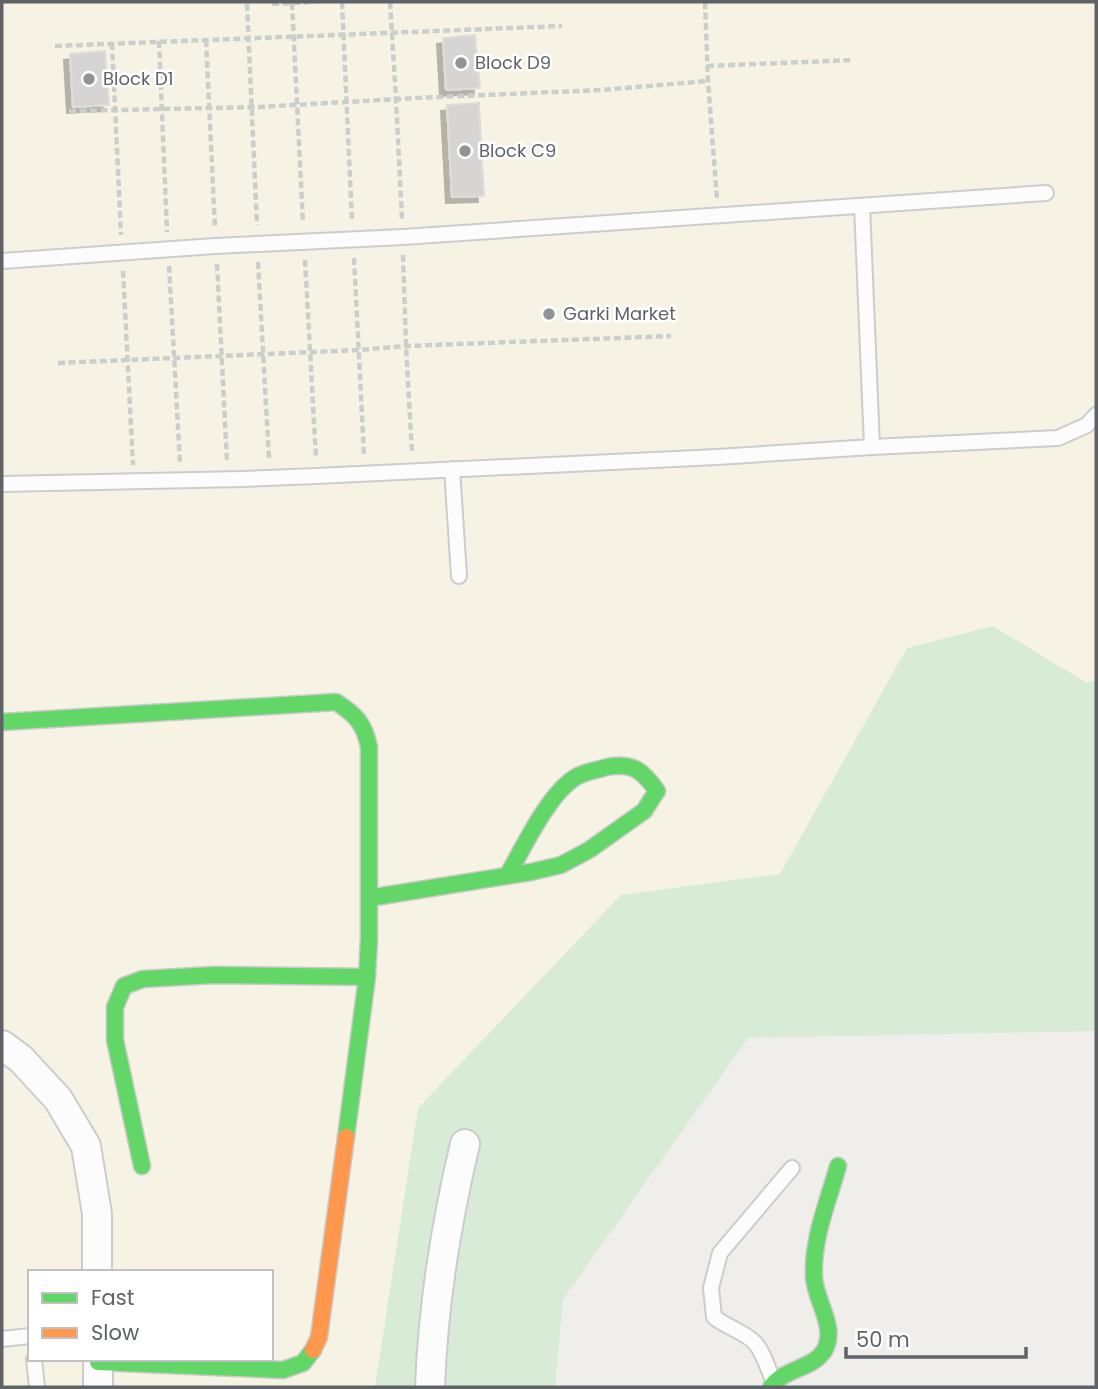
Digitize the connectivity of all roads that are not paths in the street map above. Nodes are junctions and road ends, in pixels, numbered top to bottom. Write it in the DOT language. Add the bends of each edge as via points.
graph roads {
  1 [pos="1046,193"];
  2 [pos="862,206"];
  3 [pos="2,261"];
  4 [pos="1096,415"];
  5 [pos="872,447"];
  6 [pos="452,470"];
  7 [pos="2,484"];
  8 [pos="459,576"];
  9 [pos="2,722"];
  10 [pos="507,876"];
  11 [pos="369,898"];
  12 [pos="367,977"];
  13 [pos="2,1045"];
  14 [pos="465,1144"];
  15 [pos="142,1166"];
  16 [pos="838,1166"];
  17 [pos="792,1168"];
  18 [pos="97,1270"];
  19 [pos="28,1336"];
  20 [pos="2,1339"];
  21 [pos="34,1361"];
  22 [pos="98,1370"];
  23 [pos="772,1384"];
  24 [pos="37,1387"];
  25 [pos="430,1387"];
  1 -- 2 [label="lane"];
  2 -- 3 [label="lane"];
  2 -- 5 [label="lane"];
  4 -- 5 [label="lane" via="1087,425 1058,438"];
  5 -- 6 [label="lane"];
  6 -- 7 [label="lane"];
  6 -- 8 [label="lane"];
  9 -- 11 [label="street" via="336,702 365,728 369,747"];
  10 -- 10 [label="street" via="561,865 589,850 644,811 657,791 645,774 627,764 575,777 554,797"];
  10 -- 11 [label="street"];
  11 -- 12 [label="street"];
  12 -- 15 [label="street" via="214,975 143,979 124,986 116,1007 115,1040"];
  12 -- 22 [label="street" via="319,1337 310,1358 284,1370"];
  13 -- 18 [label="street" via="22,1059 58,1099 86,1146 97,1214"];
  14 -- 25 [label="street" via="441,1262"];
  16 -- 23 [label="street" via="816,1244 814,1279 828,1340 820,1355"];
  17 -- 23 [label="lane" via="720,1253 710,1288 714,1317 754,1342"];
  19 -- 20 [label="lane"];
  21 -- 24 [label="lane"];
}
